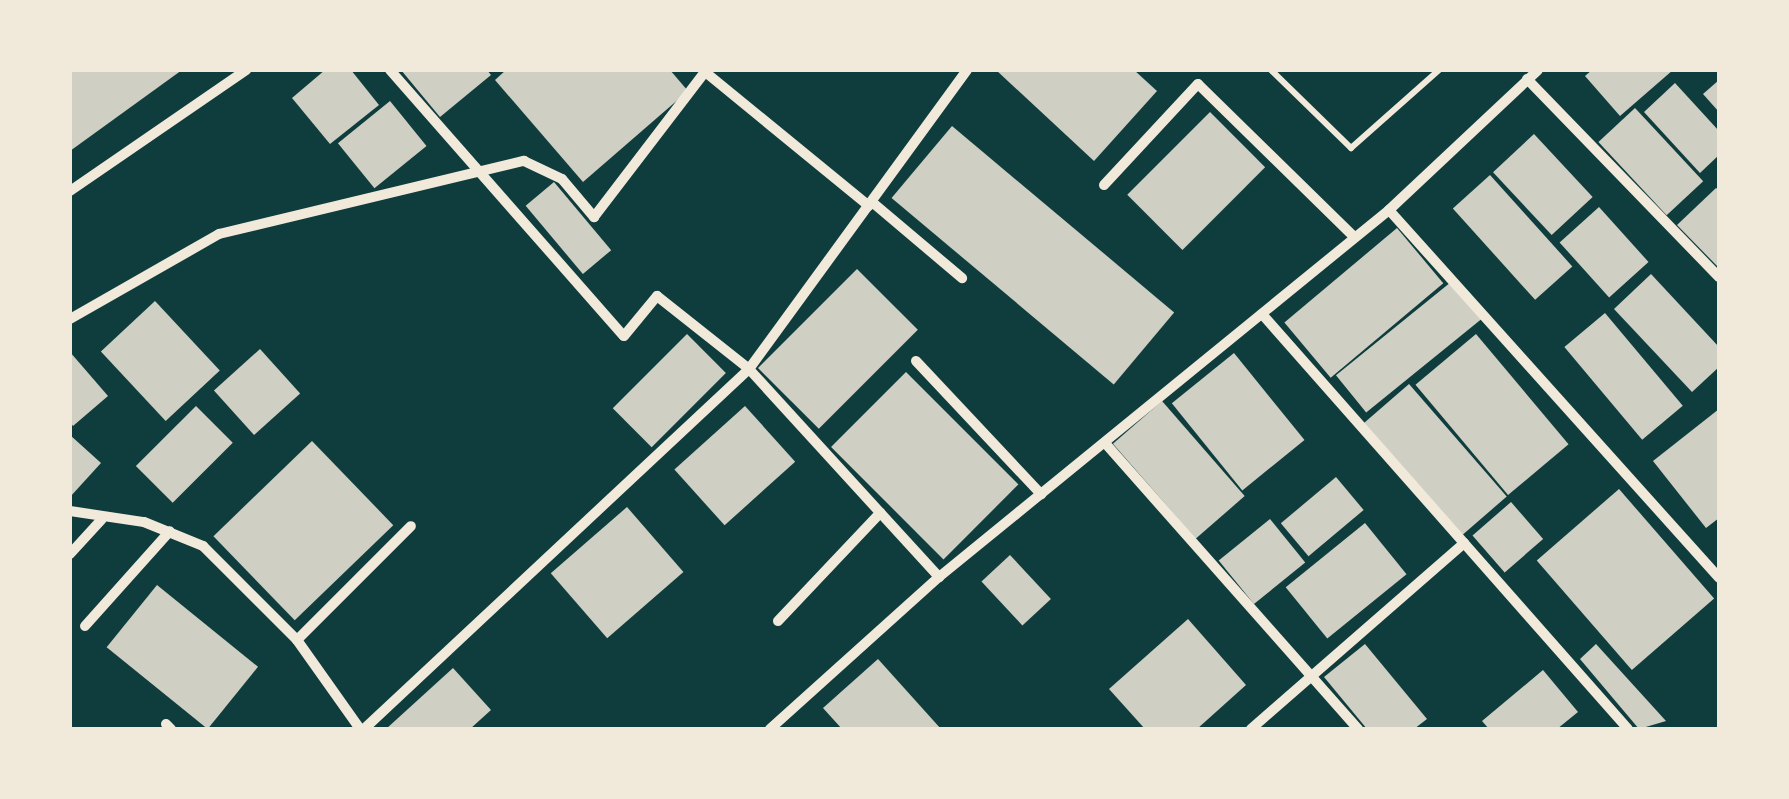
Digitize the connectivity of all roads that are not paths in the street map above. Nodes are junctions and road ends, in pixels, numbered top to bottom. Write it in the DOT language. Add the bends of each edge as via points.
graph roads {
  1 [pos="246,70"];
  2 [pos="390,70"];
  3 [pos="967,70"];
  4 [pos="1538,70"];
  5 [pos="704,71"];
  6 [pos="1527,80"];
  7 [pos="478,172"];
  8 [pos="1104,186"];
  9 [pos="70,191"];
  10 [pos="871,204"];
  11 [pos="1390,210"];
  12 [pos="1352,235"];
  13 [pos="1719,277"];
  14 [pos="962,278"];
  15 [pos="1262,314"];
  16 [pos="70,320"];
  17 [pos="916,361"];
  18 [pos="749,370"];
  19 [pos="1105,442"];
  20 [pos="1041,494"];
  21 [pos="70,511"];
  22 [pos="880,513"];
  23 [pos="102,519"];
  24 [pos="410,526"];
  25 [pos="170,531"];
  26 [pos="1464,544"];
  27 [pos="70,554"];
  28 [pos="939,577"];
  29 [pos="1719,578"];
  30 [pos="778,621"];
  31 [pos="85,626"];
  32 [pos="297,640"];
  33 [pos="1312,678"];
  34 [pos="362,729"];
  35 [pos="770,729"];
  36 [pos="1251,729"];
  37 [pos="1358,729"];
  38 [pos="1628,729"];
  1 -- 9 [label="street"];
  2 -- 7 [label="street"];
  3 -- 10 [label="street"];
  4 -- 6 [label="street"];
  5 -- 7 [label="street" via="594,217 540,162"];
  5 -- 10 [label="street"];
  6 -- 11 [label="street"];
  6 -- 13 [label="street"];
  7 -- 16 [label="street" via="219,234"];
  7 -- 18 [label="street" via="624,336 657,296"];
  8 -- 12 [label="street" via="1198,84"];
  10 -- 14 [label="street"];
  10 -- 18 [label="street"];
  11 -- 12 [label="street"];
  11 -- 29 [label="street"];
  12 -- 15 [label="street"];
  15 -- 19 [label="street"];
  15 -- 26 [label="street"];
  17 -- 20 [label="street"];
  18 -- 22 [label="street"];
  18 -- 34 [label="street"];
  19 -- 20 [label="street"];
  19 -- 33 [label="street"];
  20 -- 28 [label="street"];
  21 -- 23 [label="street"];
  22 -- 28 [label="street"];
  22 -- 30 [label="street"];
  23 -- 25 [label="street"];
  23 -- 27 [label="street"];
  24 -- 32 [label="street"];
  25 -- 31 [label="street"];
  25 -- 32 [label="street" via="203,546"];
  26 -- 33 [label="street"];
  26 -- 38 [label="street"];
  28 -- 35 [label="street"];
  32 -- 34 [label="street"];
  33 -- 36 [label="street"];
  33 -- 37 [label="street"];
}
